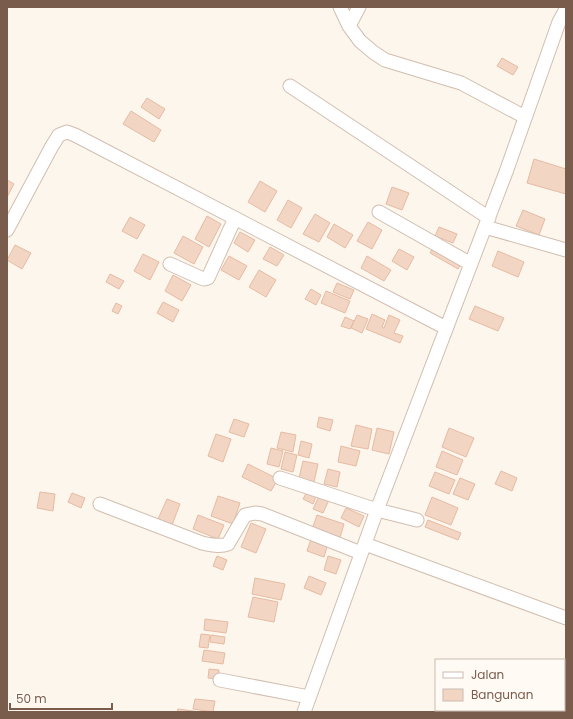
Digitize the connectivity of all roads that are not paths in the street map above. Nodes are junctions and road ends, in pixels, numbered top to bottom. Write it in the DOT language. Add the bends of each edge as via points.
graph roads {
  1 [pos="340,7"];
  2 [pos="359,7"];
  3 [pos="566,8"];
  4 [pos="349,26"];
  5 [pos="290,86"];
  6 [pos="526,117"];
  7 [pos="379,212"];
  8 [pos="234,218"];
  9 [pos="487,223"];
  10 [pos="7,230"];
  11 [pos="566,250"];
  12 [pos="170,264"];
  13 [pos="471,264"];
  14 [pos="446,328"];
  15 [pos="280,478"];
  16 [pos="100,504"];
  17 [pos="377,510"];
  18 [pos="417,520"];
  19 [pos="363,548"];
  20 [pos="566,618"];
  21 [pos="220,680"];
  22 [pos="309,698"];
  23 [pos="304,712"];
  1 -- 4 [label="street"];
  2 -- 4 [label="street"];
  3 -- 6 [label="street"];
  4 -- 6 [label="street" via="360,41 384,60 461,83"];
  5 -- 9 [label="street"];
  6 -- 9 [label="street"];
  7 -- 13 [label="street"];
  8 -- 10 [label="street" via="65,132 52,146"];
  8 -- 12 [label="street" via="208,278 201,278"];
  8 -- 14 [label="street"];
  9 -- 11 [label="street"];
  9 -- 13 [label="street"];
  13 -- 14 [label="street"];
  14 -- 17 [label="street"];
  15 -- 17 [label="street"];
  16 -- 19 [label="street" via="216,546 228,544 245,515 255,513"];
  17 -- 18 [label="street"];
  17 -- 19 [label="street"];
  19 -- 20 [label="street"];
  19 -- 22 [label="street"];
  21 -- 22 [label="street"];
  22 -- 23 [label="street"];
}
